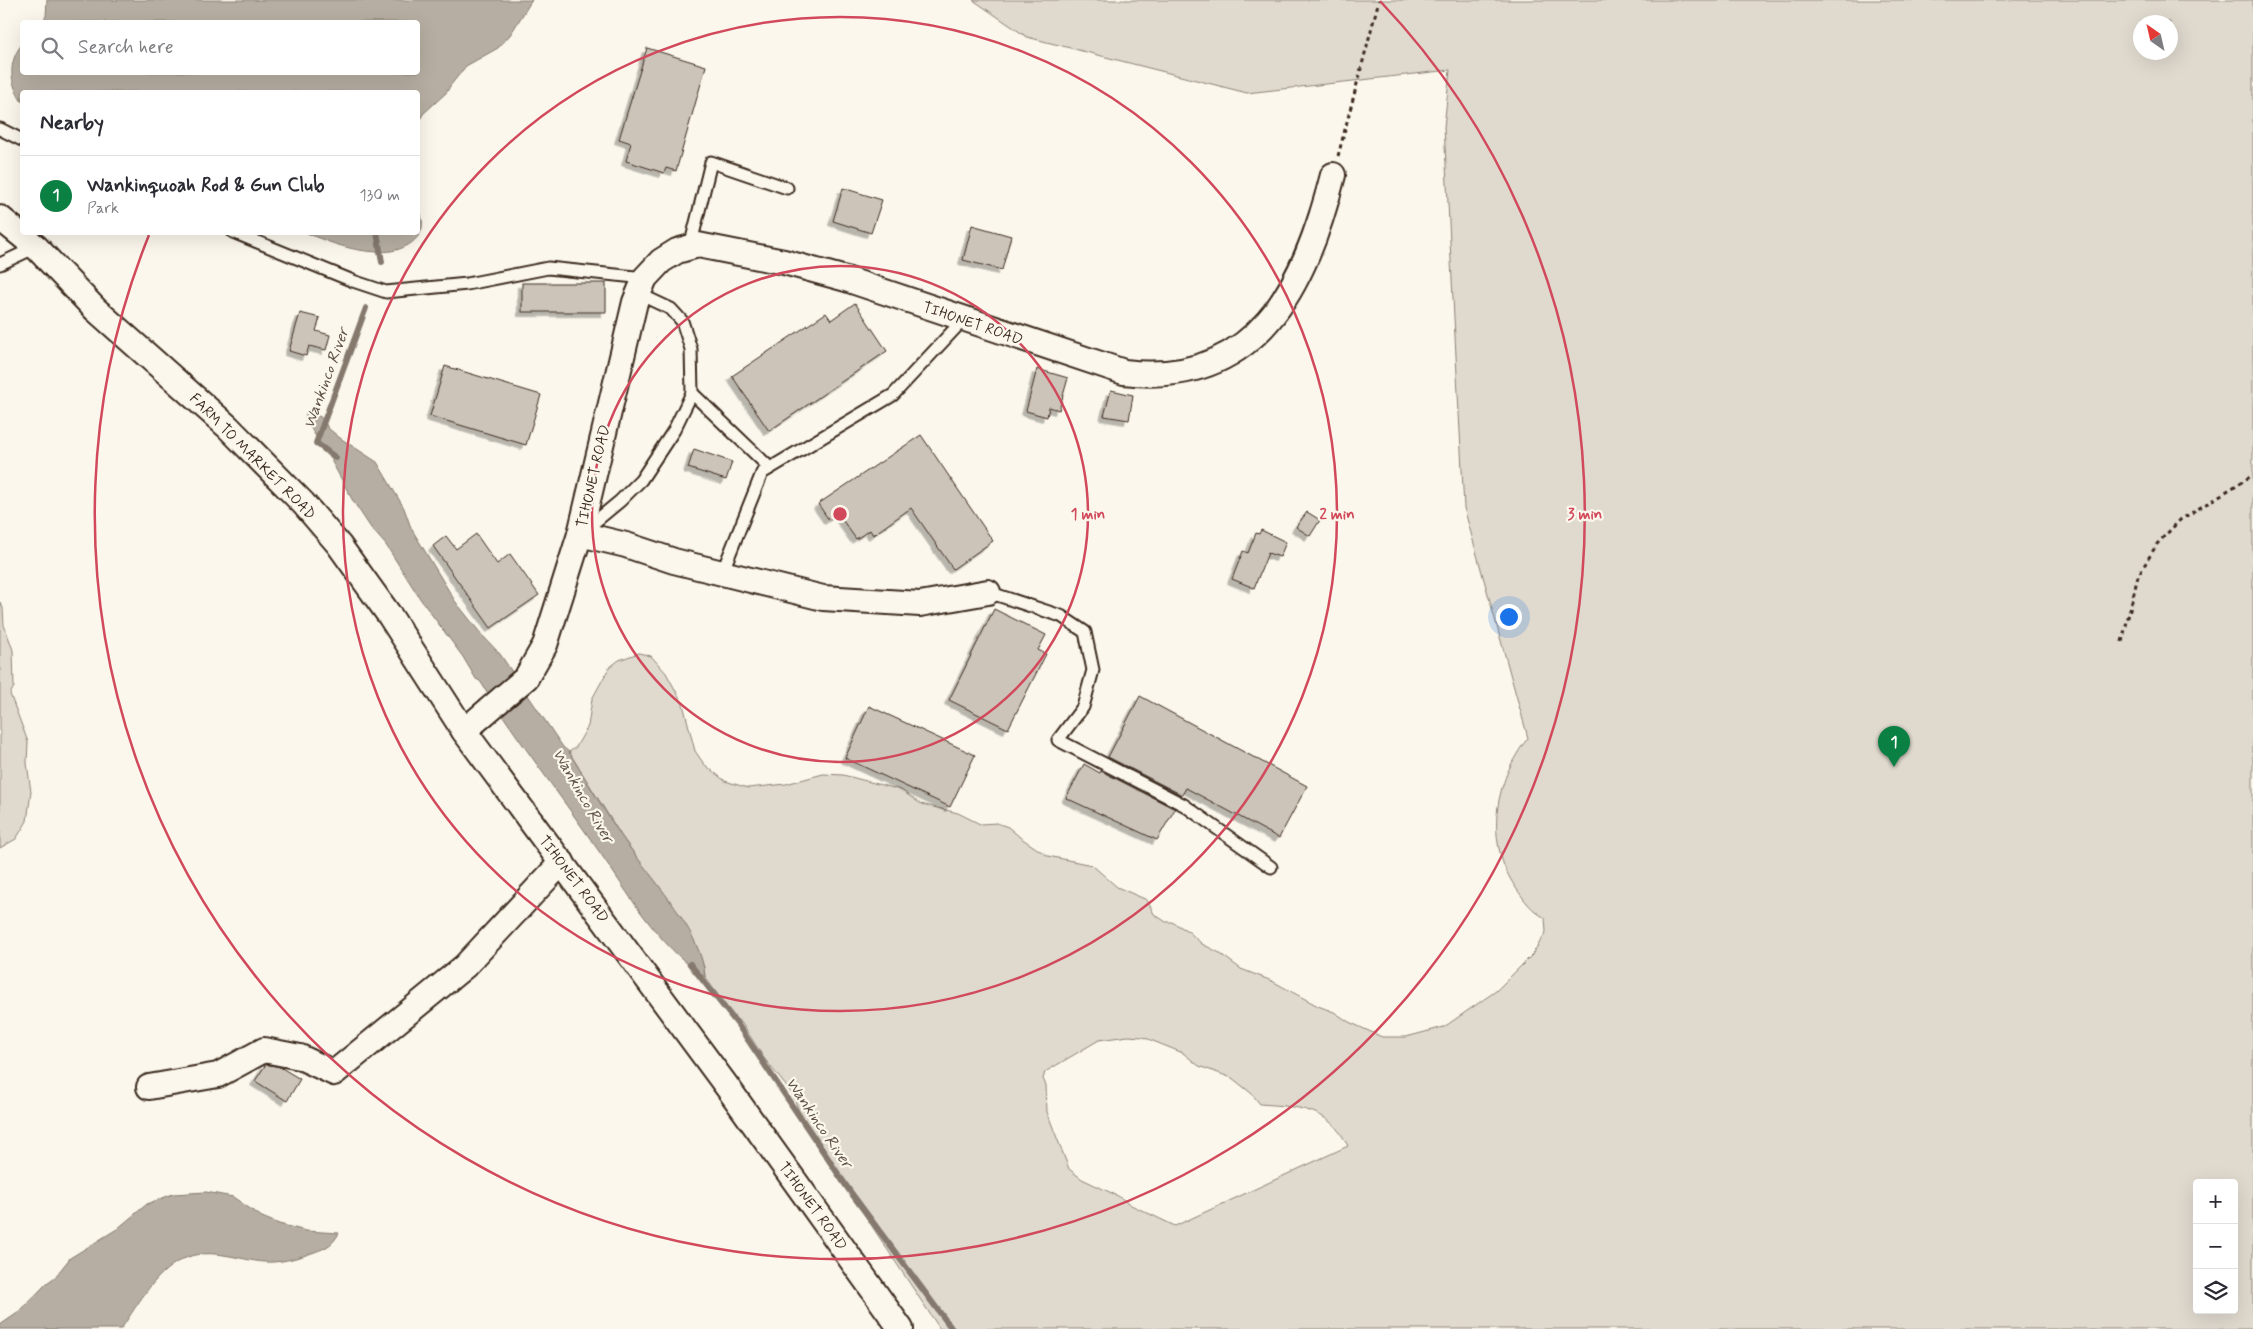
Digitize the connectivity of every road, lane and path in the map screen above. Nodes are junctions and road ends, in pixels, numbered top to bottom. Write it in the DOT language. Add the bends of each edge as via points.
graph roads {
  1 [pos="1379,0"];
  2 [pos="0,129"];
  3 [pos="20,139"];
  4 [pos="1333,176"];
  5 [pos="787,188"];
  6 [pos="0,218"];
  7 [pos="20,234"];
  8 [pos="21,235"];
  9 [pos="240,235"];
  10 [pos="36,247"];
  11 [pos="690,247"];
  12 [pos="0,264"];
  13 [pos="642,286"];
  14 [pos="963,320"];
  15 [pos="692,393"];
  16 [pos="770,468"];
  17 [pos="2253,475"];
  18 [pos="580,534"];
  19 [pos="722,573"];
  20 [pos="988,592"];
  21 [pos="2122,642"];
  22 [pos="464,731"];
  23 [pos="562,862"];
  24 [pos="1270,867"];
  25 [pos="149,1087"];
  26 [pos="901,1329"];
  1 -- 4 [label="path"];
  2 -- 3 [label="lane"];
  4 -- 14 [label="street, TIHONET ROAD" via="1311,249 1282,305 1256,334 1212,362 1184,372 1158,375 1124,372"];
  5 -- 11 [label="lane" via="711,162"];
  6 -- 7 [label="street, FARM TO MARKET ROAD"];
  8 -- 10 [label="street, FARM TO MARKET ROAD"];
  9 -- 13 [label="lane" via="386,292 466,284 548,268"];
  10 -- 12 [label="lane"];
  10 -- 22 [label="street, FARM TO MARKET ROAD" via="95,309 228,427 303,503 384,608"];
  11 -- 13 [label="street, TIHONET ROAD" via="661,261"];
  11 -- 14 [label="street, TIHONET ROAD" via="698,245 784,262 846,279"];
  13 -- 15 [label="lane" via="682,321 691,349"];
  13 -- 18 [label="street, TIHONET ROAD"];
  14 -- 16 [label="lane" via="893,395"];
  15 -- 16 [label="lane"];
  15 -- 18 [label="lane" via="674,430 640,480"];
  16 -- 19 [label="lane" via="762,473"];
  17 -- 21 [label="path" via="2180,520 2157,544 2138,576"];
  18 -- 19 [label="street"];
  18 -- 22 [label="street, TIHONET ROAD" via="545,645 526,678"];
  19 -- 20 [label="street" via="822,598 876,602 920,604"];
  20 -- 24 [label="lane" via="1061,616 1085,632 1093,670 1083,707 1058,740 1184,805"];
  22 -- 23 [label="street, TIHONET ROAD"];
  23 -- 25 [label="street" via="465,966 334,1073 300,1057 264,1050 218,1075"];
  23 -- 26 [label="street, TIHONET ROAD"];
}
